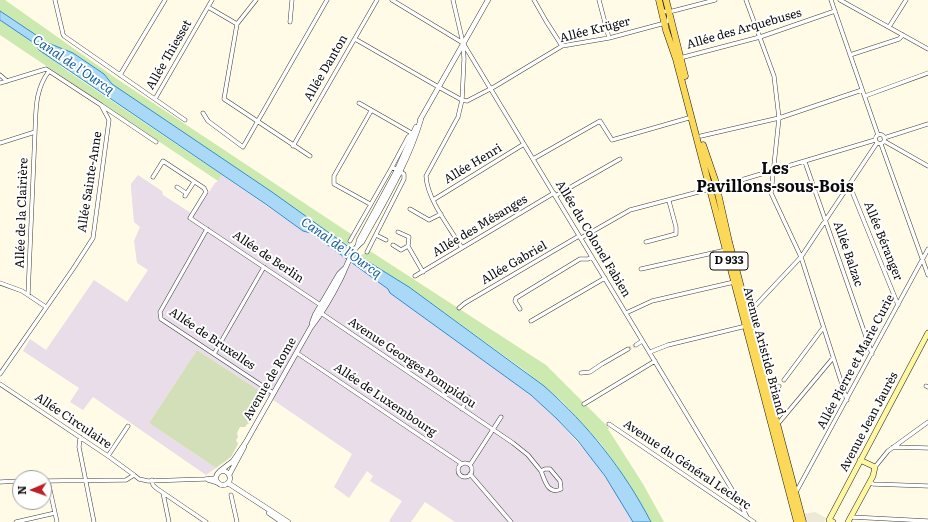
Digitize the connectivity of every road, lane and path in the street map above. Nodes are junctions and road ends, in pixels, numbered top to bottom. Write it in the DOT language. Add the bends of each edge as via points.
graph roads {
  1 [pos="56,0"];
  2 [pos="165,0"];
  3 [pos="212,0"];
  4 [pos="256,0"];
  5 [pos="292,0"];
  6 [pos="327,0"];
  7 [pos="377,0"];
  8 [pos="392,0"];
  9 [pos="453,0"];
  10 [pos="488,0"];
  11 [pos="534,0"];
  12 [pos="599,0"];
  13 [pos="659,0"];
  14 [pos="666,0"];
  15 [pos="716,0"];
  16 [pos="746,0"];
  17 [pos="831,0"];
  18 [pos="840,0"];
  19 [pos="906,0"];
  20 [pos="208,7"];
  21 [pos="662,11"];
  22 [pos="835,11"];
  23 [pos="669,12"];
  24 [pos="290,22"];
  25 [pos="664,23"];
  26 [pos="237,24"];
  27 [pos="889,27"];
  28 [pos="903,35"];
  29 [pos="760,37"];
  30 [pos="609,38"];
  31 [pos="355,39"];
  32 [pos="463,43"];
  33 [pos="562,46"];
  34 [pos="928,49"];
  35 [pos="470,55"];
  36 [pos="850,55"];
  37 [pos="464,57"];
  38 [pos="680,58"];
  39 [pos="48,70"];
  40 [pos="928,73"];
  41 [pos="120,75"];
  42 [pos="0,76"];
  43 [pos="8,80"];
  44 [pos="0,83"];
  45 [pos="438,87"];
  46 [pos="491,88"];
  47 [pos="862,90"];
  48 [pos="865,96"];
  49 [pos="155,99"];
  50 [pos="462,100"];
  51 [pos="359,103"];
  52 [pos="101,105"];
  53 [pos="371,111"];
  54 [pos="203,113"];
  55 [pos="692,117"];
  56 [pos="779,118"];
  57 [pos="185,120"];
  58 [pos="257,122"];
  59 [pos="928,124"];
  60 [pos="35,132"];
  61 [pos="414,135"];
  62 [pos="878,135"];
  63 [pos="701,136"];
  64 [pos="880,141"];
  65 [pos="156,142"];
  66 [pos="0,143"];
  67 [pos="524,144"];
  68 [pos="293,146"];
  69 [pos="310,156"];
  70 [pos="533,159"];
  71 [pos="620,159"];
  72 [pos="805,162"];
  73 [pos="928,166"];
  74 [pos="392,167"];
  75 [pos="399,171"];
  76 [pos="773,171"];
  77 [pos="153,177"];
  78 [pos="194,182"];
  79 [pos="849,184"];
  80 [pos="177,187"];
  81 [pos="717,188"];
  82 [pos="710,190"];
  83 [pos="555,194"];
  84 [pos="433,200"];
  85 [pos="669,200"];
  86 [pos="370,204"];
  87 [pos="410,209"];
  88 [pos="441,214"];
  89 [pos="826,222"];
  90 [pos="208,229"];
  91 [pos="398,232"];
  92 [pos="376,235"];
  93 [pos="580,237"];
  94 [pos="386,240"];
  95 [pos="350,241"];
  96 [pos="646,242"];
  97 [pos="393,245"];
  98 [pos="408,246"];
  99 [pos="462,248"];
  100 [pos="928,249"];
  101 [pos="726,250"];
  102 [pos="367,252"];
  103 [pos="592,257"];
  104 [pos="801,257"];
  105 [pos="923,259"];
  106 [pos="264,267"];
  107 [pos="345,267"];
  108 [pos="641,270"];
  109 [pos="423,272"];
  110 [pos="928,275"];
  111 [pos="415,276"];
  112 [pos="605,278"];
  113 [pos="735,282"];
  114 [pos="0,283"];
  115 [pos="28,295"];
  116 [pos="321,305"];
  117 [pos="898,305"];
  118 [pos="46,307"];
  119 [pos="459,308"];
  120 [pos="520,309"];
  121 [pos="747,309"];
  122 [pos="321,312"];
  123 [pos="626,313"];
  124 [pos="317,320"];
  125 [pos="531,321"];
  126 [pos="311,326"];
  127 [pos="746,326"];
  128 [pos="823,328"];
  129 [pos="928,333"];
  130 [pos="642,341"];
  131 [pos="636,345"];
  132 [pos="628,350"];
  133 [pos="650,352"];
  134 [pos="297,353"];
  135 [pos="214,354"];
  136 [pos="872,354"];
  137 [pos="833,358"];
  138 [pos="655,361"];
  139 [pos="581,373"];
  140 [pos="0,374"];
  141 [pos="784,380"];
  142 [pos="0,384"];
  143 [pos="779,386"];
  144 [pos="274,393"];
  145 [pos="769,395"];
  146 [pos="468,397"];
  147 [pos="847,400"];
  148 [pos="584,404"];
  149 [pos="462,409"];
  150 [pos="501,417"];
  151 [pos="928,422"];
  152 [pos="609,424"];
  153 [pos="777,425"];
  154 [pos="128,426"];
  155 [pos="492,430"];
  156 [pos="80,437"];
  157 [pos="246,442"];
  158 [pos="893,447"];
  159 [pos="928,448"];
  160 [pos="108,456"];
  161 [pos="860,460"];
  162 [pos="462,464"];
  163 [pos="470,465"];
  164 [pos="875,467"];
  165 [pos="220,471"];
  166 [pos="541,472"];
  167 [pos="470,474"];
  168 [pos="134,475"];
  169 [pos="229,476"];
  170 [pos="86,480"];
  171 [pos="152,480"];
  172 [pos="217,480"];
  173 [pos="12,481"];
  174 [pos="52,481"];
  175 [pos="0,482"];
  176 [pos="870,482"];
  177 [pos="228,483"];
  178 [pos="801,484"];
  179 [pos="792,485"];
  180 [pos="928,486"];
  181 [pos="163,493"];
  182 [pos="230,495"];
  183 [pos="795,495"];
  184 [pos="247,496"];
  185 [pos="52,502"];
  186 [pos="260,505"];
  187 [pos="269,510"];
  188 [pos="55,513"];
  189 [pos="747,517"];
  190 [pos="850,520"];
  191 [pos="831,521"];
  192 [pos="928,521"];
  193 [pos="16,522"];
  194 [pos="57,522"];
  195 [pos="94,522"];
  196 [pos="169,522"];
  197 [pos="206,522"];
  198 [pos="237,522"];
  199 [pos="282,522"];
  200 [pos="288,522"];
  201 [pos="511,522"];
  202 [pos="754,522"];
  203 [pos="797,522"];
  204 [pos="803,522"];
  1 -- 41 [label="street" via="63,34"];
  2 -- 41 [label="street"];
  3 -- 20 [label="street, Allée Thiesset"];
  4 -- 26 [label="street"];
  5 -- 24 [label="street"];
  6 -- 58 [label="street"];
  7 -- 31 [label="street, Allée Danton"];
  8 -- 32 [label="street, Allée du Colonel Fabien"];
  9 -- 32 [label="street"];
  10 -- 32 [label="street"];
  11 -- 33 [label="street"];
  12 -- 30 [label="street"];
  13 -- 21 [label="main road, Avenue Aristide Briand / D 933"];
  14 -- 23 [label="main road, Avenue Aristide Briand / D 933"];
  15 -- 23 [label="street"];
  16 -- 29 [label="street"];
  17 -- 22 [label="street"];
  18 -- 27 [label="street"];
  19 -- 27 [label="street"];
  20 -- 26 [label="street"];
  20 -- 49 [label="street, Allée Thiesset"];
  21 -- 23 [label="street"];
  21 -- 25 [label="main road, Avenue Aristide Briand / D 933"];
  22 -- 29 [label="street, Allée des Arquebuses"];
  22 -- 36 [label="street"];
  23 -- 25 [label="street" via="668,21"];
  23 -- 38 [label="main road, Avenue Aristide Briand / D 933"];
  25 -- 30 [label="street, Allée Krüger"];
  25 -- 55 [label="main road, Avenue Aristide Briand / D 933"];
  26 -- 58 [label="street" via="224,100"];
  27 -- 28 [label="street"];
  28 -- 34 [label="street"];
  28 -- 36 [label="street" via="899,39"];
  29 -- 38 [label="street, Allée des Arquebuses"];
  29 -- 56 [label="street" via="774,76"];
  30 -- 33 [label="street, Allée Krüger"];
  31 -- 45 [label="street"];
  31 -- 68 [label="street, Allée Danton"];
  32 -- 35 [label="street, Allée du Colonel Fabien"];
  32 -- 37 [label="street"];
  32 -- 45 [label="street"];
  33 -- 46 [label="street, Allée Krüger"];
  35 -- 37 [label="street"];
  35 -- 46 [label="street, Allée du Colonel Fabien"];
  36 -- 47 [label="street"];
  37 -- 50 [label="street"];
  38 -- 63 [label="main road, Avenue Aristide Briand / D 933"];
  39 -- 43 [label="street"];
  39 -- 52 [label="street"];
  39 -- 60 [label="street" via="38,94"];
  40 -- 48 [label="street"];
  41 -- 49 [label="street"];
  42 -- 43 [label="street"];
  43 -- 44 [label="street"];
  45 -- 50 [label="street"];
  45 -- 61 [label="street"];
  46 -- 50 [label="street, Allée Krüger" via="466,101"];
  46 -- 67 [label="street, Allée du Colonel Fabien"];
  47 -- 48 [label="street"];
  47 -- 56 [label="street"];
  48 -- 62 [label="street"];
  49 -- 57 [label="street"];
  50 -- 84 [label="street" via="458,117 426,176 426,185"];
  51 -- 53 [label="street"];
  52 -- 65 [label="street"];
  52 -- 118 [label="street, Allée Sainte-Anne" via="109,120 93,238"];
  53 -- 61 [label="street"];
  53 -- 86 [label="street" via="334,176 334,184"];
  54 -- 58 [label="street" via="208,121 243,147"];
  55 -- 70 [label="street" via="612,140 600,121"];
  55 -- 82 [label="main road, Avenue Aristide Briand / D 933"];
  56 -- 63 [label="street"];
  56 -- 76 [label="street"];
  58 -- 68 [label="street"];
  59 -- 64 [label="street, Allée Gabriel"];
  60 -- 66 [label="street"];
  60 -- 115 [label="street, Allée de la Clairière"];
  61 -- 74 [label="street" via="408,137"];
  61 -- 75 [label="street"];
  62 -- 64 [label="street" via="881,135"];
  62 -- 64 [label="street" via="875,138"];
  63 -- 81 [label="main road, Avenue Aristide Briand / D 933"];
  64 -- 72 [label="street, Allée Gabriel"];
  64 -- 73 [label="street"];
  64 -- 79 [label="street"];
  64 -- 105 [label="street"];
  67 -- 70 [label="street, Allée du Colonel Fabien"];
  67 -- 84 [label="street, Allée Henri"];
  68 -- 69 [label="street"];
  70 -- 83 [label="street, Allée du Colonel Fabien"];
  71 -- 83 [label="street, Allée des Mésanges"];
  72 -- 76 [label="street, Allée Gabriel"];
  72 -- 89 [label="street, Allée Balzac"];
  74 -- 75 [label="street"];
  74 -- 86 [label="street"];
  75 -- 92 [label="street" via="404,174 404,179"];
  75 -- 107 [label="street"];
  76 -- 81 [label="street, Allée Gabriel"];
  76 -- 104 [label="street" via="771,193"];
  77 -- 78 [label="street" via="163,161"];
  78 -- 80 [label="street" via="185,195"];
  78 -- 90 [label="street, Allée de Berlin" via="206,192 190,218"];
  79 -- 89 [label="street"];
  79 -- 117 [label="street, Allée Béranger"];
  81 -- 82 [label="street, Allée Gabriel"];
  81 -- 121 [label="main road, Avenue Aristide Briand / D 933"];
  82 -- 85 [label="street, Allée Gabriel"];
  82 -- 101 [label="main road, Avenue Aristide Briand / D 933"];
  83 -- 93 [label="street, Allée du Colonel Fabien"];
  83 -- 99 [label="street, Allée des Mésanges"];
  84 -- 88 [label="street"];
  85 -- 93 [label="street, Allée Gabriel" via="630,210"];
  85 -- 96 [label="street" via="676,234"];
  86 -- 95 [label="street"];
  87 -- 88 [label="street" via="429,220"];
  88 -- 99 [label="street"];
  89 -- 104 [label="street"];
  89 -- 136 [label="street, Allée Balzac"];
  90 -- 106 [label="street, Allée de Berlin"];
  90 -- 135 [label="street, Allée de Bruxelles" via="160,315 161,319"];
  91 -- 98 [label="street" via="408,237"];
  92 -- 94 [label="street"];
  92 -- 102 [label="street"];
  93 -- 103 [label="street, Allée du Colonel Fabien"];
  93 -- 119 [label="street, Allée Gabriel"];
  97 -- 98 [label="street" via="401,250"];
  98 -- 109 [label="street"];
  99 -- 109 [label="street, Allée des Mésanges"];
  100 -- 105 [label="street, Allée Pierre et Marie Curie"];
  101 -- 108 [label="street"];
  101 -- 113 [label="main road, Avenue Aristide Briand / D 933"];
  103 -- 112 [label="street, Allée du Colonel Fabien"];
  103 -- 120 [label="street" via="580,259 516,298"];
  104 -- 121 [label="street" via="754,306"];
  104 -- 128 [label="street"];
  105 -- 110 [label="street"];
  105 -- 117 [label="street, Allée Pierre et Marie Curie"];
  106 -- 116 [label="street, Allée de Berlin"];
  106 -- 135 [label="street"];
  107 -- 116 [label="street, Avenue de Rome"];
  107 -- 122 [label="street, Avenue de Rome"];
  109 -- 111 [label="street, Allée des Mésanges"];
  112 -- 123 [label="street, Allée du Colonel Fabien"];
  112 -- 125 [label="street"];
  113 -- 123 [label="street" via="652,300"];
  113 -- 127 [label="main road, Avenue Aristide Briand / D 933"];
  114 -- 115 [label="street" via="22,290"];
  115 -- 118 [label="street"];
  116 -- 124 [label="street"];
  116 -- 126 [label="street, Avenue de Rome"];
  117 -- 136 [label="street, Allée Pierre et Marie Curie"];
  118 -- 140 [label="street, Allée Sainte-Anne"];
  121 -- 145 [label="main road, Avenue Aristide Briand / D 933"];
  122 -- 124 [label="street, Avenue de Rome"];
  122 -- 149 [label="street, Avenue Georges Pompidou"];
  123 -- 130 [label="street, Allée du Colonel Fabien"];
  124 -- 126 [label="street, Avenue de Rome"];
  126 -- 134 [label="street, Avenue de Rome"];
  127 -- 133 [label="street" via="668,345"];
  127 -- 203 [label="main road, Avenue Aristide Briand / D 933"];
  128 -- 137 [label="street"];
  128 -- 141 [label="street"];
  129 -- 161 [label="main road, Avenue Jean Jaurès"];
  130 -- 131 [label="street"];
  130 -- 133 [label="street, Allée du Colonel Fabien"];
  132 -- 139 [label="street" via="590,372"];
  133 -- 138 [label="street, Allée du Colonel Fabien"];
  134 -- 144 [label="street, Avenue de Rome"];
  134 -- 162 [label="street, Allée de Luxembourg"];
  135 -- 144 [label="street, Allée de Bruxelles"];
  136 -- 147 [label="street, Allée Pierre et Marie Curie"];
  137 -- 147 [label="street"];
  137 -- 153 [label="street"];
  138 -- 148 [label="street"];
  138 -- 189 [label="street, Allée du Colonel Fabien"];
  142 -- 156 [label="street, Allée Circulaire"];
  143 -- 145 [label="street"];
  144 -- 157 [label="street, Avenue de Rome"];
  145 -- 153 [label="main road, Avenue Aristide Briand / D 933"];
  146 -- 149 [label="street"];
  147 -- 178 [label="street, Allée Pierre et Marie Curie"];
  149 -- 155 [label="street, Avenue Georges Pompidou"];
  150 -- 155 [label="street"];
  151 -- 158 [label="street"];
  152 -- 189 [label="street, Avenue du Général Leclerc"];
  153 -- 179 [label="main road, Avenue Aristide Briand / D 933"];
  154 -- 160 [label="street"];
  155 -- 163 [label="street"];
  155 -- 166 [label="street, Avenue Georges Pompidou" via="528,455"];
  156 -- 160 [label="street, Allée Circulaire"];
  156 -- 170 [label="street" via="79,447"];
  157 -- 165 [label="street, Avenue de Rome" via="233,461"];
  157 -- 169 [label="street, Avenue de Rome"];
  158 -- 159 [label="street"];
  158 -- 164 [label="street"];
  160 -- 168 [label="street, Allée Circulaire"];
  161 -- 164 [label="main road"];
  161 -- 191 [label="main road, Avenue Jean Jaurès"];
  162 -- 163 [label="street"];
  162 -- 167 [label="street" via="458,470 460,474 464,477"];
  163 -- 167 [label="street"];
  164 -- 176 [label="main road"];
  165 -- 169 [label="street" via="227,472"];
  165 -- 172 [label="street"];
  166 -- 166 [label="street, Avenue Georges Pompidou" via="548,488 557,491 561,489 560,482 550,469 545,468"];
  167 -- 201 [label="street"];
  168 -- 170 [label="street" via="126,480"];
  168 -- 171 [label="street" via="139,479"];
  169 -- 177 [label="street"];
  170 -- 174 [label="street"];
  170 -- 195 [label="street"];
  171 -- 172 [label="street"];
  171 -- 181 [label="street" via="153,485"];
  172 -- 177 [label="street" via="222,485"];
  173 -- 175 [label="street"];
  176 -- 180 [label="street"];
  176 -- 190 [label="main road"];
  177 -- 184 [label="street"];
  178 -- 179 [label="street"];
  178 -- 183 [label="street, Allée Pierre et Marie Curie"];
  179 -- 183 [label="main road, Avenue Aristide Briand / D 933"];
  181 -- 196 [label="street"];
  181 -- 197 [label="street"];
  182 -- 198 [label="street"];
  183 -- 204 [label="main road, Avenue Aristide Briand / D 933"];
  184 -- 186 [label="street"];
  184 -- 187 [label="street"];
  185 -- 188 [label="street"];
  186 -- 187 [label="street"];
  186 -- 199 [label="street"];
  187 -- 200 [label="street"];
  188 -- 193 [label="street"];
  188 -- 194 [label="street"];
  189 -- 202 [label="street, Avenue du Général Leclerc"];
  190 -- 192 [label="street"];
}
